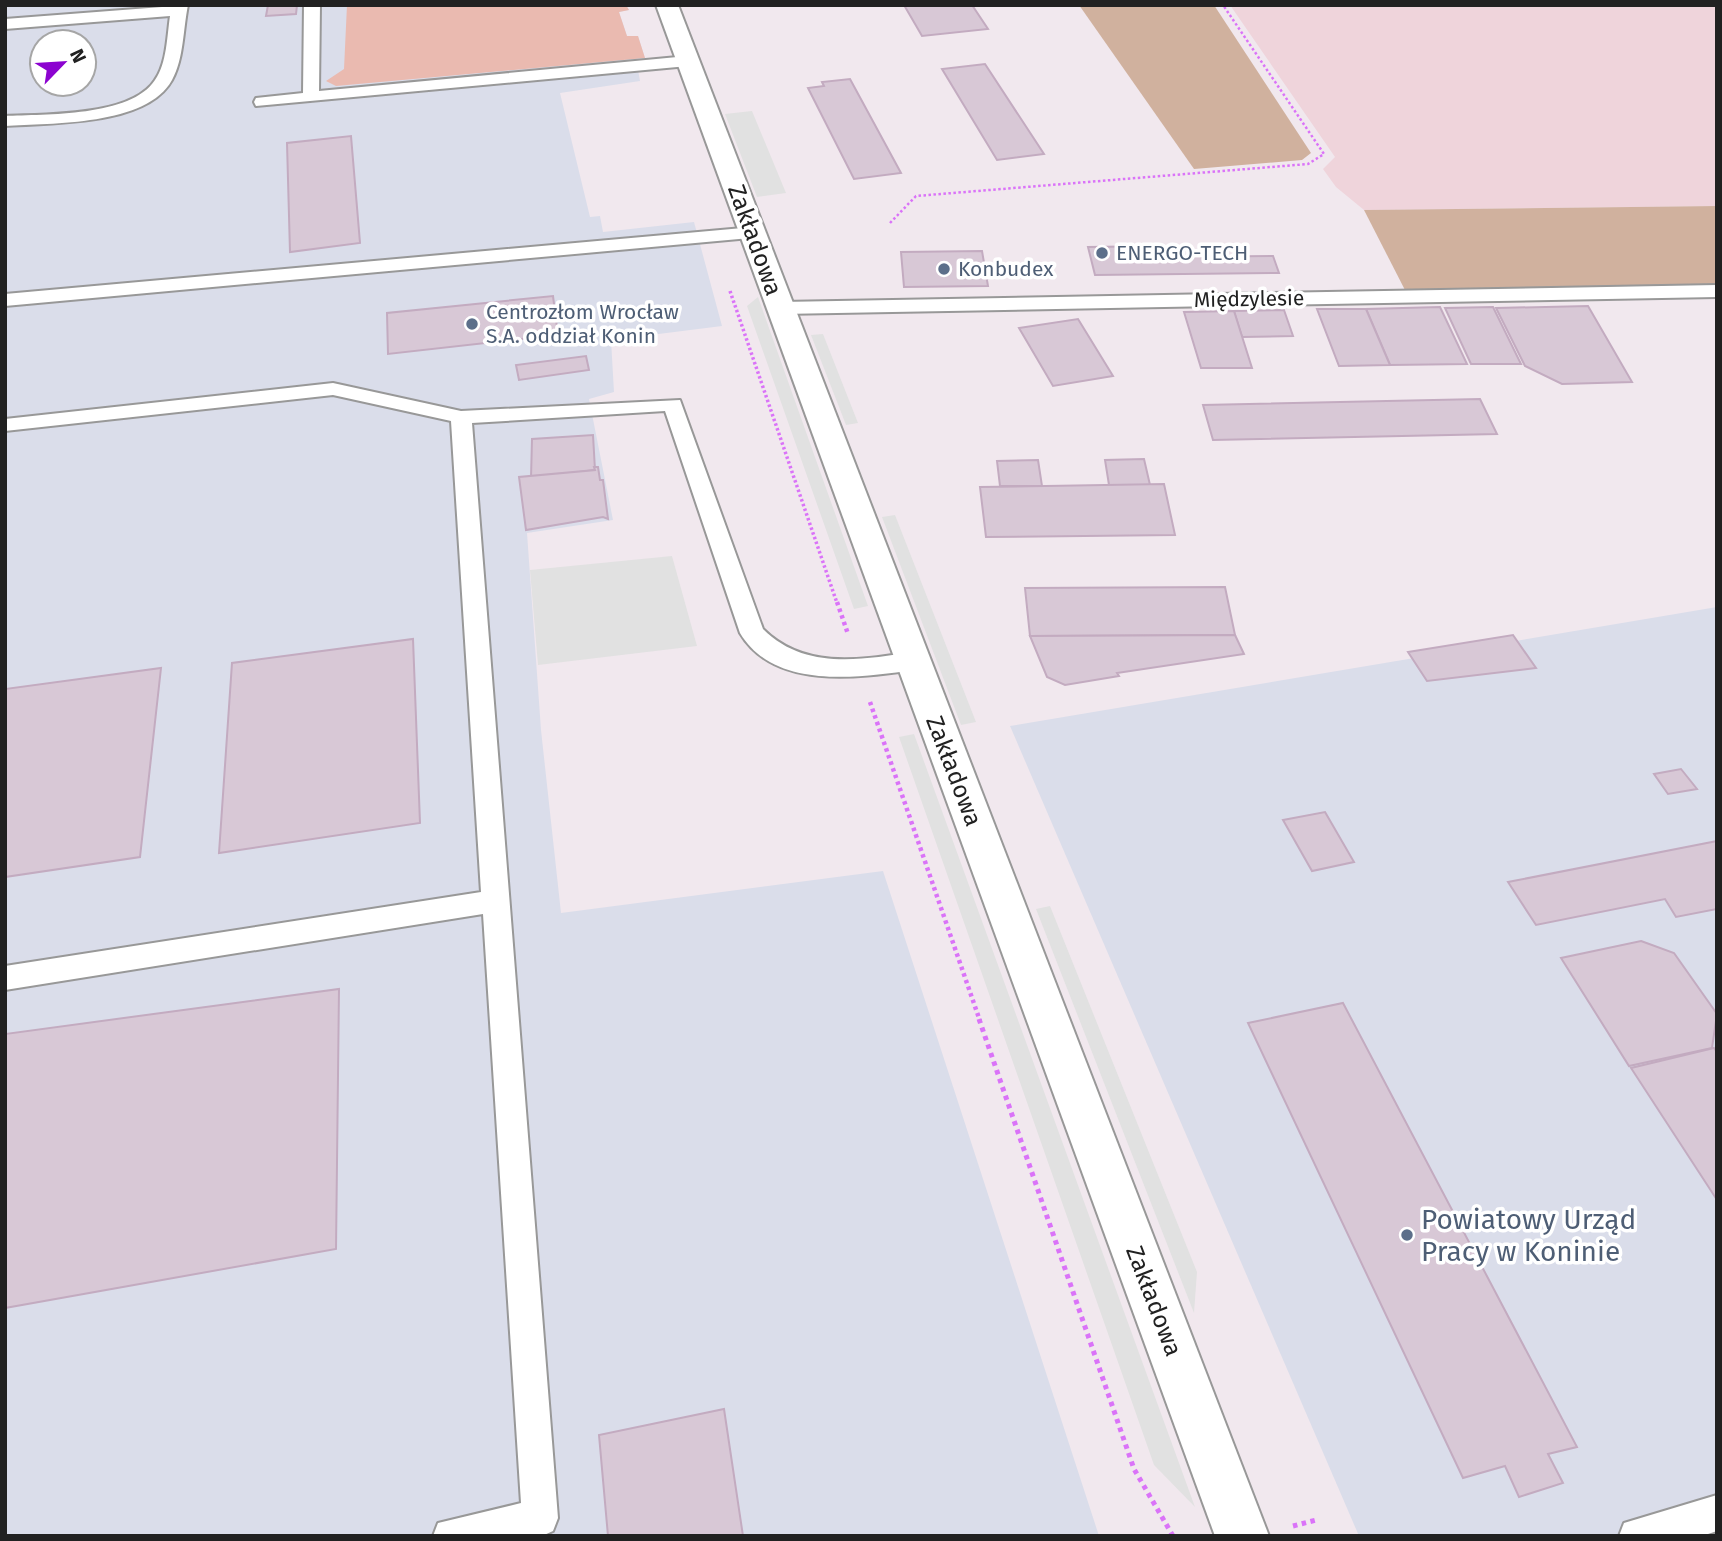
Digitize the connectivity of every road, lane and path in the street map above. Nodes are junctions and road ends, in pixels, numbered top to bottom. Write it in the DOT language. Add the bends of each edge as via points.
graph roads {
  1 [pos="312,5"];
  2 [pos="667,5"];
  3 [pos="1223,5"];
  4 [pos="179,8"];
  5 [pos="5,24"];
  6 [pos="688,61"];
  7 [pos="311,97"];
  8 [pos="262,102"];
  9 [pos="5,121"];
  10 [pos="890,223"];
  11 [pos="754,233"];
  12 [pos="725,279"];
  13 [pos="1717,291"];
  14 [pos="5,300"];
  15 [pos="780,308"];
  16 [pos="461,417"];
  17 [pos="5,425"];
  18 [pos="850,641"];
  19 [pos="913,661"];
  20 [pos="869,699"];
  21 [pos="496,901"];
  22 [pos="5,978"];
  23 [pos="1717,1513"];
  24 [pos="1316,1520"];
  25 [pos="1293,1526"];
  26 [pos="452,1536"];
  27 [pos="1173,1536"];
  28 [pos="1242,1536"];
  29 [pos="1637,1536"];
  1 -- 7 [label="lane"];
  2 -- 6 [label="street, Zakładowa"];
  3 -- 10 [label="path" via="1324,154 1308,164 916,196"];
  4 -- 5 [label="lane"];
  4 -- 9 [label="lane" via="162,83 141,100 99,113"];
  6 -- 7 [label="lane"];
  6 -- 11 [label="street, Zakładowa"];
  7 -- 8 [label="lane"];
  11 -- 14 [label="lane"];
  11 -- 15 [label="street, Zakładowa"];
  12 -- 18 [label="path"];
  13 -- 15 [label="lane, Międzylesie"];
  15 -- 19 [label="street, Zakładowa"];
  16 -- 17 [label="lane" via="333,389"];
  16 -- 19 [label="lane" via="673,404 752,633 761,645 798,662 827,668 859,669"];
  16 -- 21 [label="lane"];
  19 -- 28 [label="street, Zakładowa"];
  20 -- 27 [label="path" via="1134,1469"];
  21 -- 22 [label="lane"];
  21 -- 26 [label="lane" via="540,1518"];
  23 -- 29 [label="lane"];
  24 -- 25 [label="path"];
}
